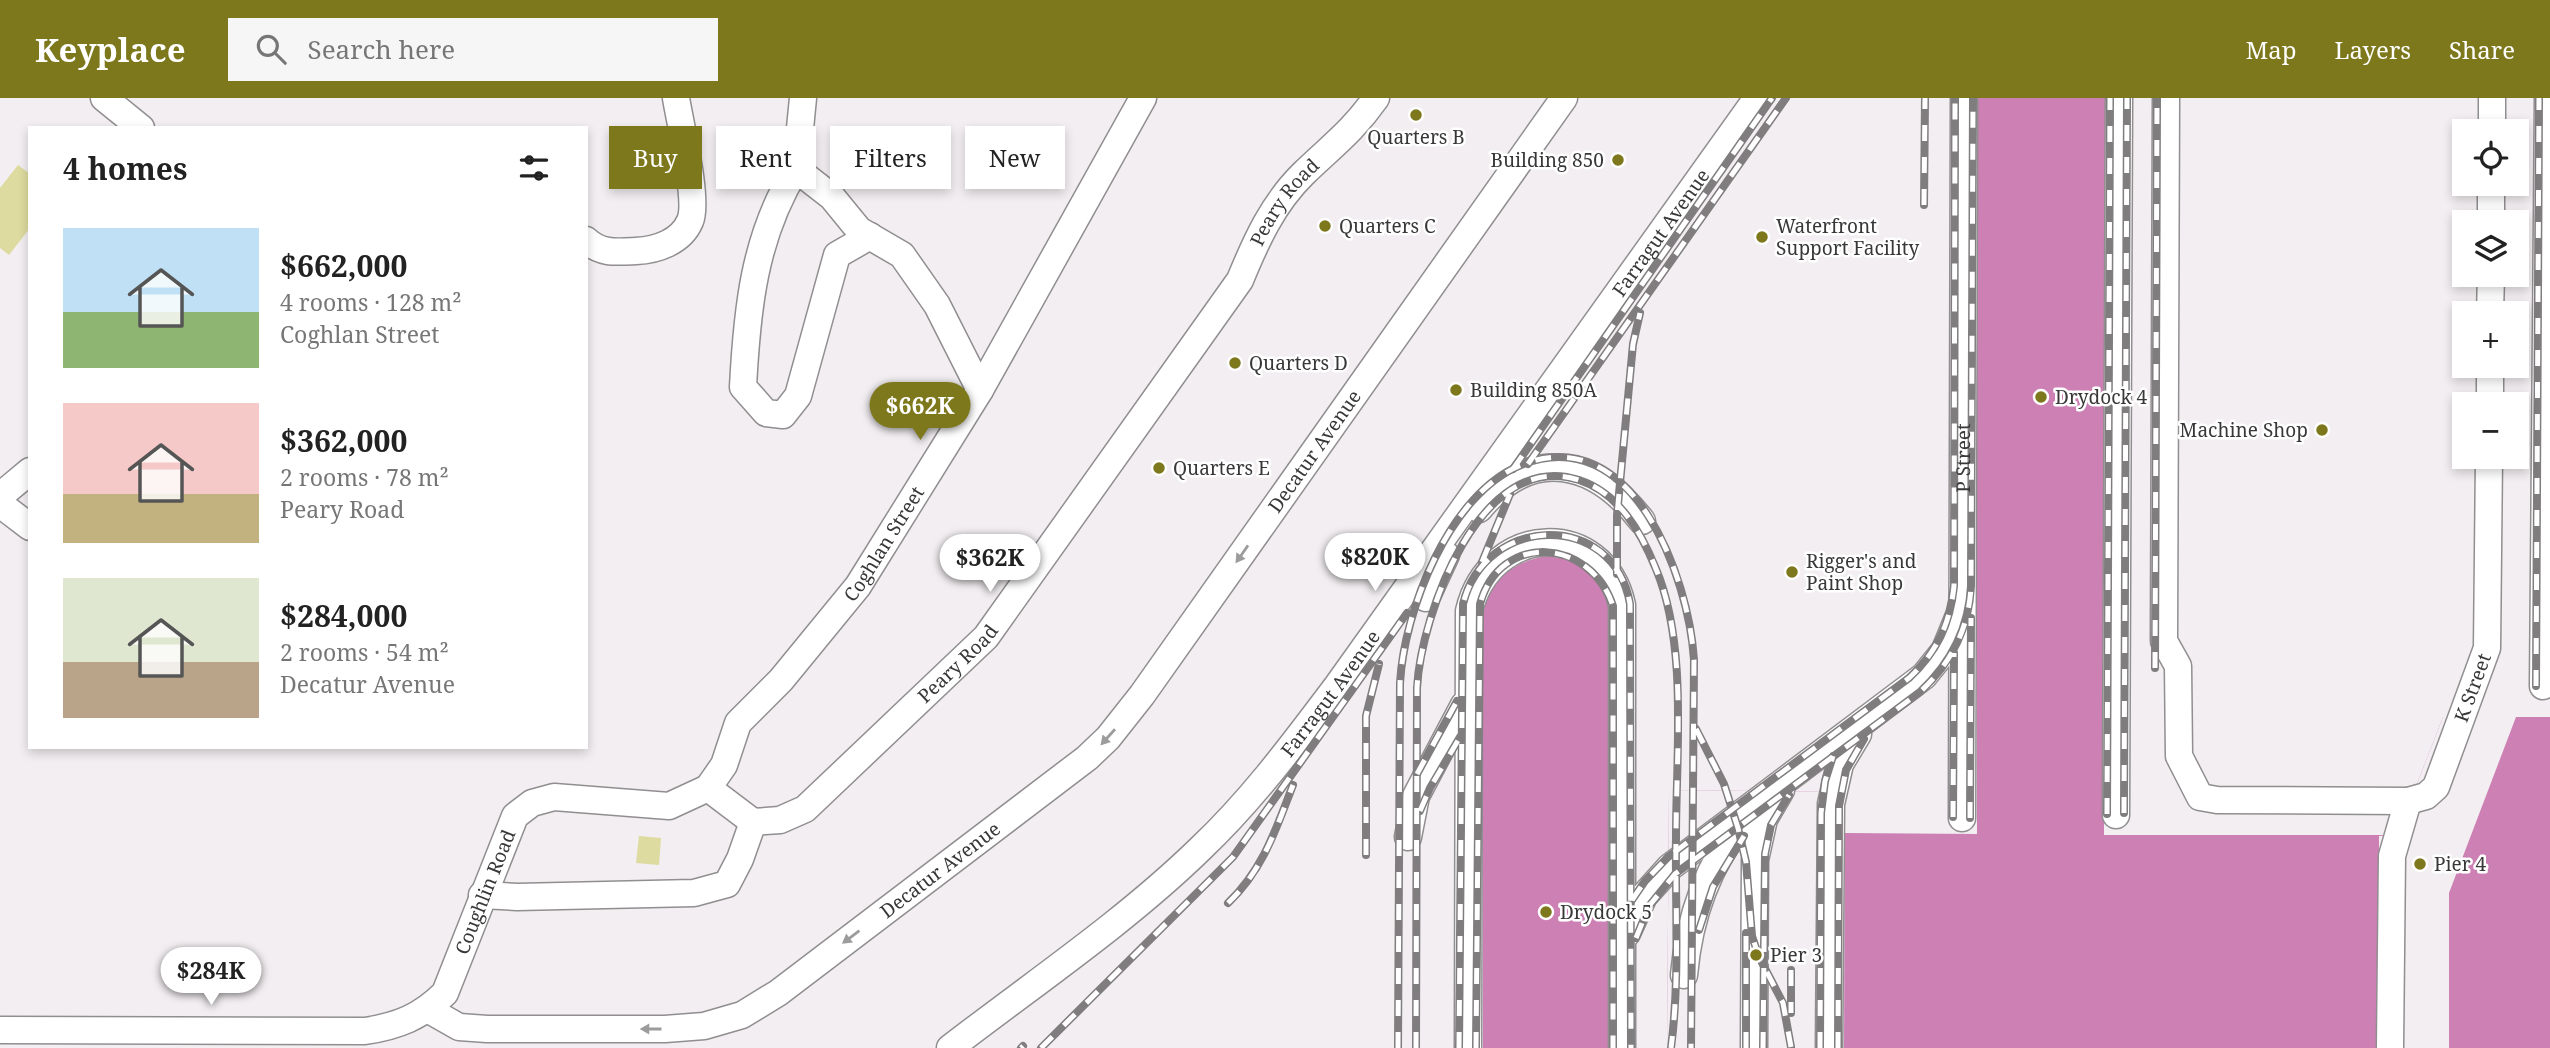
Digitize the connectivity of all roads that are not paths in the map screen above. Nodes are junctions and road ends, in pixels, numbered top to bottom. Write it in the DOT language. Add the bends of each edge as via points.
graph roads {
  1 [pos="104,98"];
  2 [pos="677,98"];
  3 [pos="803,98"];
  4 [pos="1143,98"];
  5 [pos="1376,98"];
  6 [pos="1564,98"];
  7 [pos="1756,98"];
  8 [pos="1964,98"];
  9 [pos="2119,98"];
  10 [pos="2166,98"];
  11 [pos="2492,98"];
  12 [pos="2548,98"];
  13 [pos="2492,119"];
  14 [pos="139,126"];
  15 [pos="800,126"];
  16 [pos="816,185"];
  17 [pos="784,189"];
  18 [pos="870,236"];
  19 [pos="588,241"];
  20 [pos="980,390"];
  21 [pos="1499,458"];
  22 [pos="2489,469"];
  23 [pos="28,473"];
  24 [pos="0,496"];
  25 [pos="0,504"];
  26 [pos="1478,511"];
  27 [pos="1642,521"];
  28 [pos="28,525"];
  29 [pos="1963,579"];
  30 [pos="1418,591"];
  31 [pos="1469,681"];
  32 [pos="2543,686"];
  33 [pos="1879,710"];
  34 [pos="1788,779"];
  35 [pos="708,788"];
  36 [pos="2408,801"];
  37 [pos="2116,815"];
  38 [pos="1962,818"];
  39 [pos="752,822"];
  40 [pos="1408,837"];
  41 [pos="482,895"];
  42 [pos="1623,948"];
  43 [pos="1684,975"];
  44 [pos="429,1010"];
  45 [pos="0,1030"];
  46 [pos="950,1048"];
  47 [pos="1468,1048"];
  48 [pos="1622,1048"];
  49 [pos="1754,1048"];
  50 [pos="1829,1048"];
  51 [pos="2390,1048"];
  1 -- 14 [label="street"];
  2 -- 19 [label="street" via="692,194 691,220 676,240 651,250 604,252"];
  3 -- 15 [label="street"];
  4 -- 20 [label="street, Coghlan Street"];
  5 -- 39 [label="street, Peary Road" via="1345,138 1284,197 1260,233 1240,281 986,637 805,809 780,820"];
  6 -- 44 [label="street, Decatur Avenue, one-way" via="1142,695 1101,744 799,977 743,1015 704,1026 665,1029 487,1029 459,1027"];
  7 -- 21 [label="street, Farragut Avenue"];
  8 -- 29 [label="street, P Street"];
  9 -- 37 [label="street"];
  10 -- 36 [label="street" via="2164,640 2178,666 2179,756 2200,797"];
  11 -- 13 [label="street"];
  12 -- 32 [label="street"];
  16 -- 18 [label="street"];
  17 -- 18 [label="street" via="757,258 747,316 743,387 766,413 783,415 798,396 837,255"];
  18 -- 20 [label="street" via="902,255 937,306"];
  20 -- 35 [label="street, Coghlan Street" via="858,586 781,680 737,723 724,765"];
  21 -- 26 [label="street"];
  21 -- 30 [label="street, Farragut Avenue"];
  22 -- 36 [label="street, K Street" via="2487,648 2441,778 2426,796"];
  23 -- 24 [label="street"];
  25 -- 28 [label="street"];
  26 -- 27 [label="street" via="1515,478 1538,469 1565,467 1610,486"];
  26 -- 30 [label="street"];
  29 -- 33 [label="street" via="1959,613 1945,650 1924,676"];
  29 -- 38 [label="street, P Street"];
  30 -- 46 [label="street, Farragut Avenue" via="1270,775 1218,831 1163,882"];
  31 -- 40 [label="street" via="1461,716 1416,796"];
  31 -- 42 [label="street" via="1469,611 1477,585 1497,560 1525,545 1552,543 1577,548 1604,569 1617,587 1623,616"];
  31 -- 47 [label="street"];
  33 -- 34 [label="street"];
  33 -- 50 [label="street" via="1843,756 1833,789"];
  34 -- 42 [label="street" via="1657,879 1635,912"];
  34 -- 43 [label="street" via="1738,828 1710,873 1689,932"];
  34 -- 49 [label="street" via="1768,810 1756,846"];
  35 -- 39 [label="street"];
  35 -- 41 [label="street, Coughlin Road" via="669,806 571,797 532,803 515,816"];
  36 -- 51 [label="street" via="2392,856"];
  39 -- 41 [label="street" via="727,884 714,889"];
  41 -- 44 [label="street, Coughlin Road" via="445,993"];
  42 -- 48 [label="street"];
  44 -- 45 [label="street" via="396,1026 365,1031"];
}
